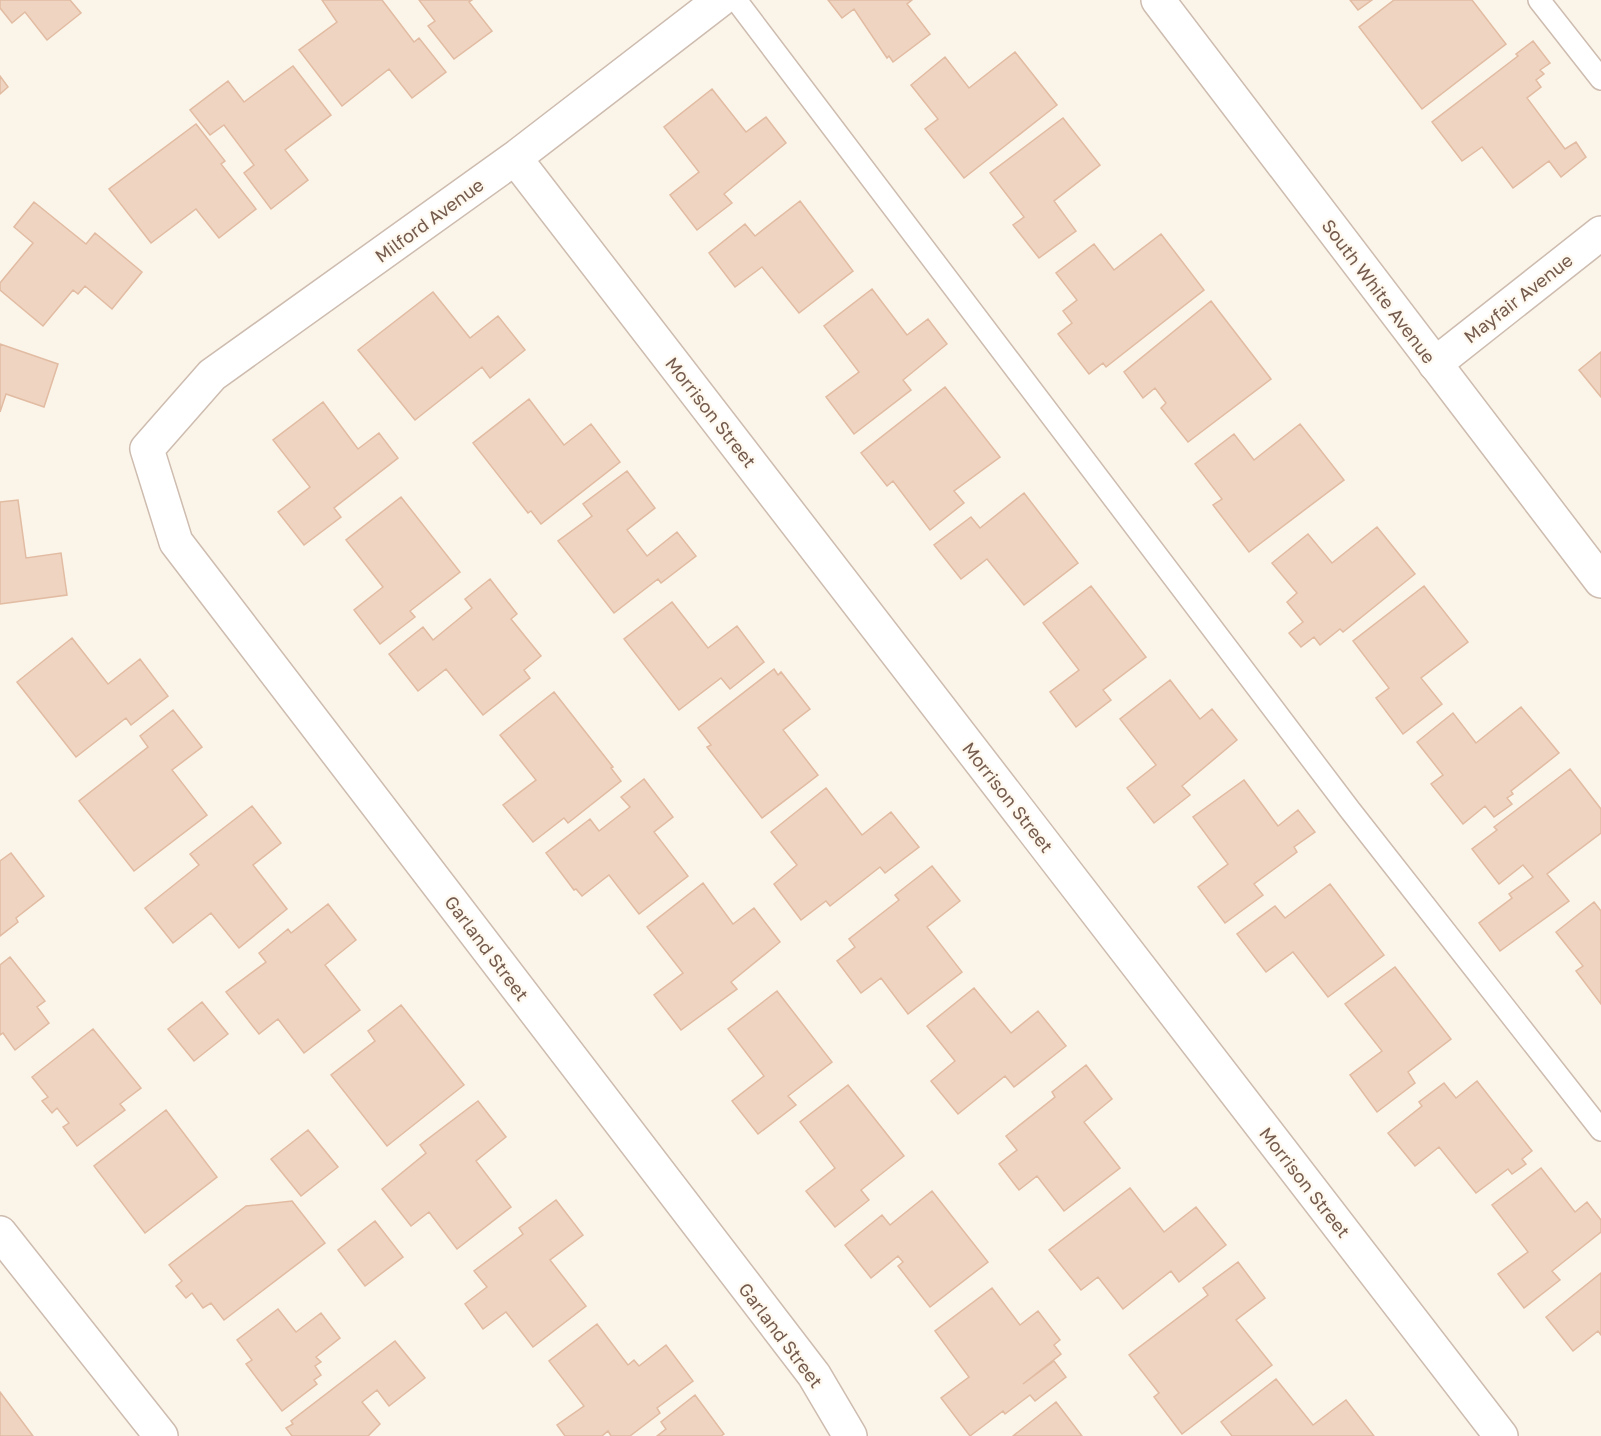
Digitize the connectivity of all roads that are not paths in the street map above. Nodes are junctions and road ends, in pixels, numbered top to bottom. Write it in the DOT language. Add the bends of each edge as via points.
graph roads {
  1 [pos="720,0"];
  2 [pos="736,0"];
  3 [pos="1158,0"];
  4 [pos="1539,0"];
  5 [pos="1601,79"];
  6 [pos="515,158"];
  7 [pos="1601,233"];
  8 [pos="1435,364"];
  9 [pos="147,449"];
  10 [pos="1601,581"];
  11 [pos="1601,1130"];
  12 [pos="0,1233"];
  13 [pos="161,1436"];
  14 [pos="850,1436"];
  15 [pos="1501,1436"];
  1 -- 6 [label="street, Milford Avenue"];
  2 -- 11 [label="lane" via="1350,810"];
  3 -- 8 [label="street, South White Avenue"];
  4 -- 5 [label="lane"];
  6 -- 9 [label="street, Milford Avenue" via="213,375"];
  6 -- 15 [label="street, Morrison Street"];
  7 -- 8 [label="street, Mayfair Avenue"];
  8 -- 10 [label="street, South White Avenue"];
  9 -- 14 [label="street, Garland Street" via="176,542 814,1376"];
  12 -- 13 [label="street"];
}
